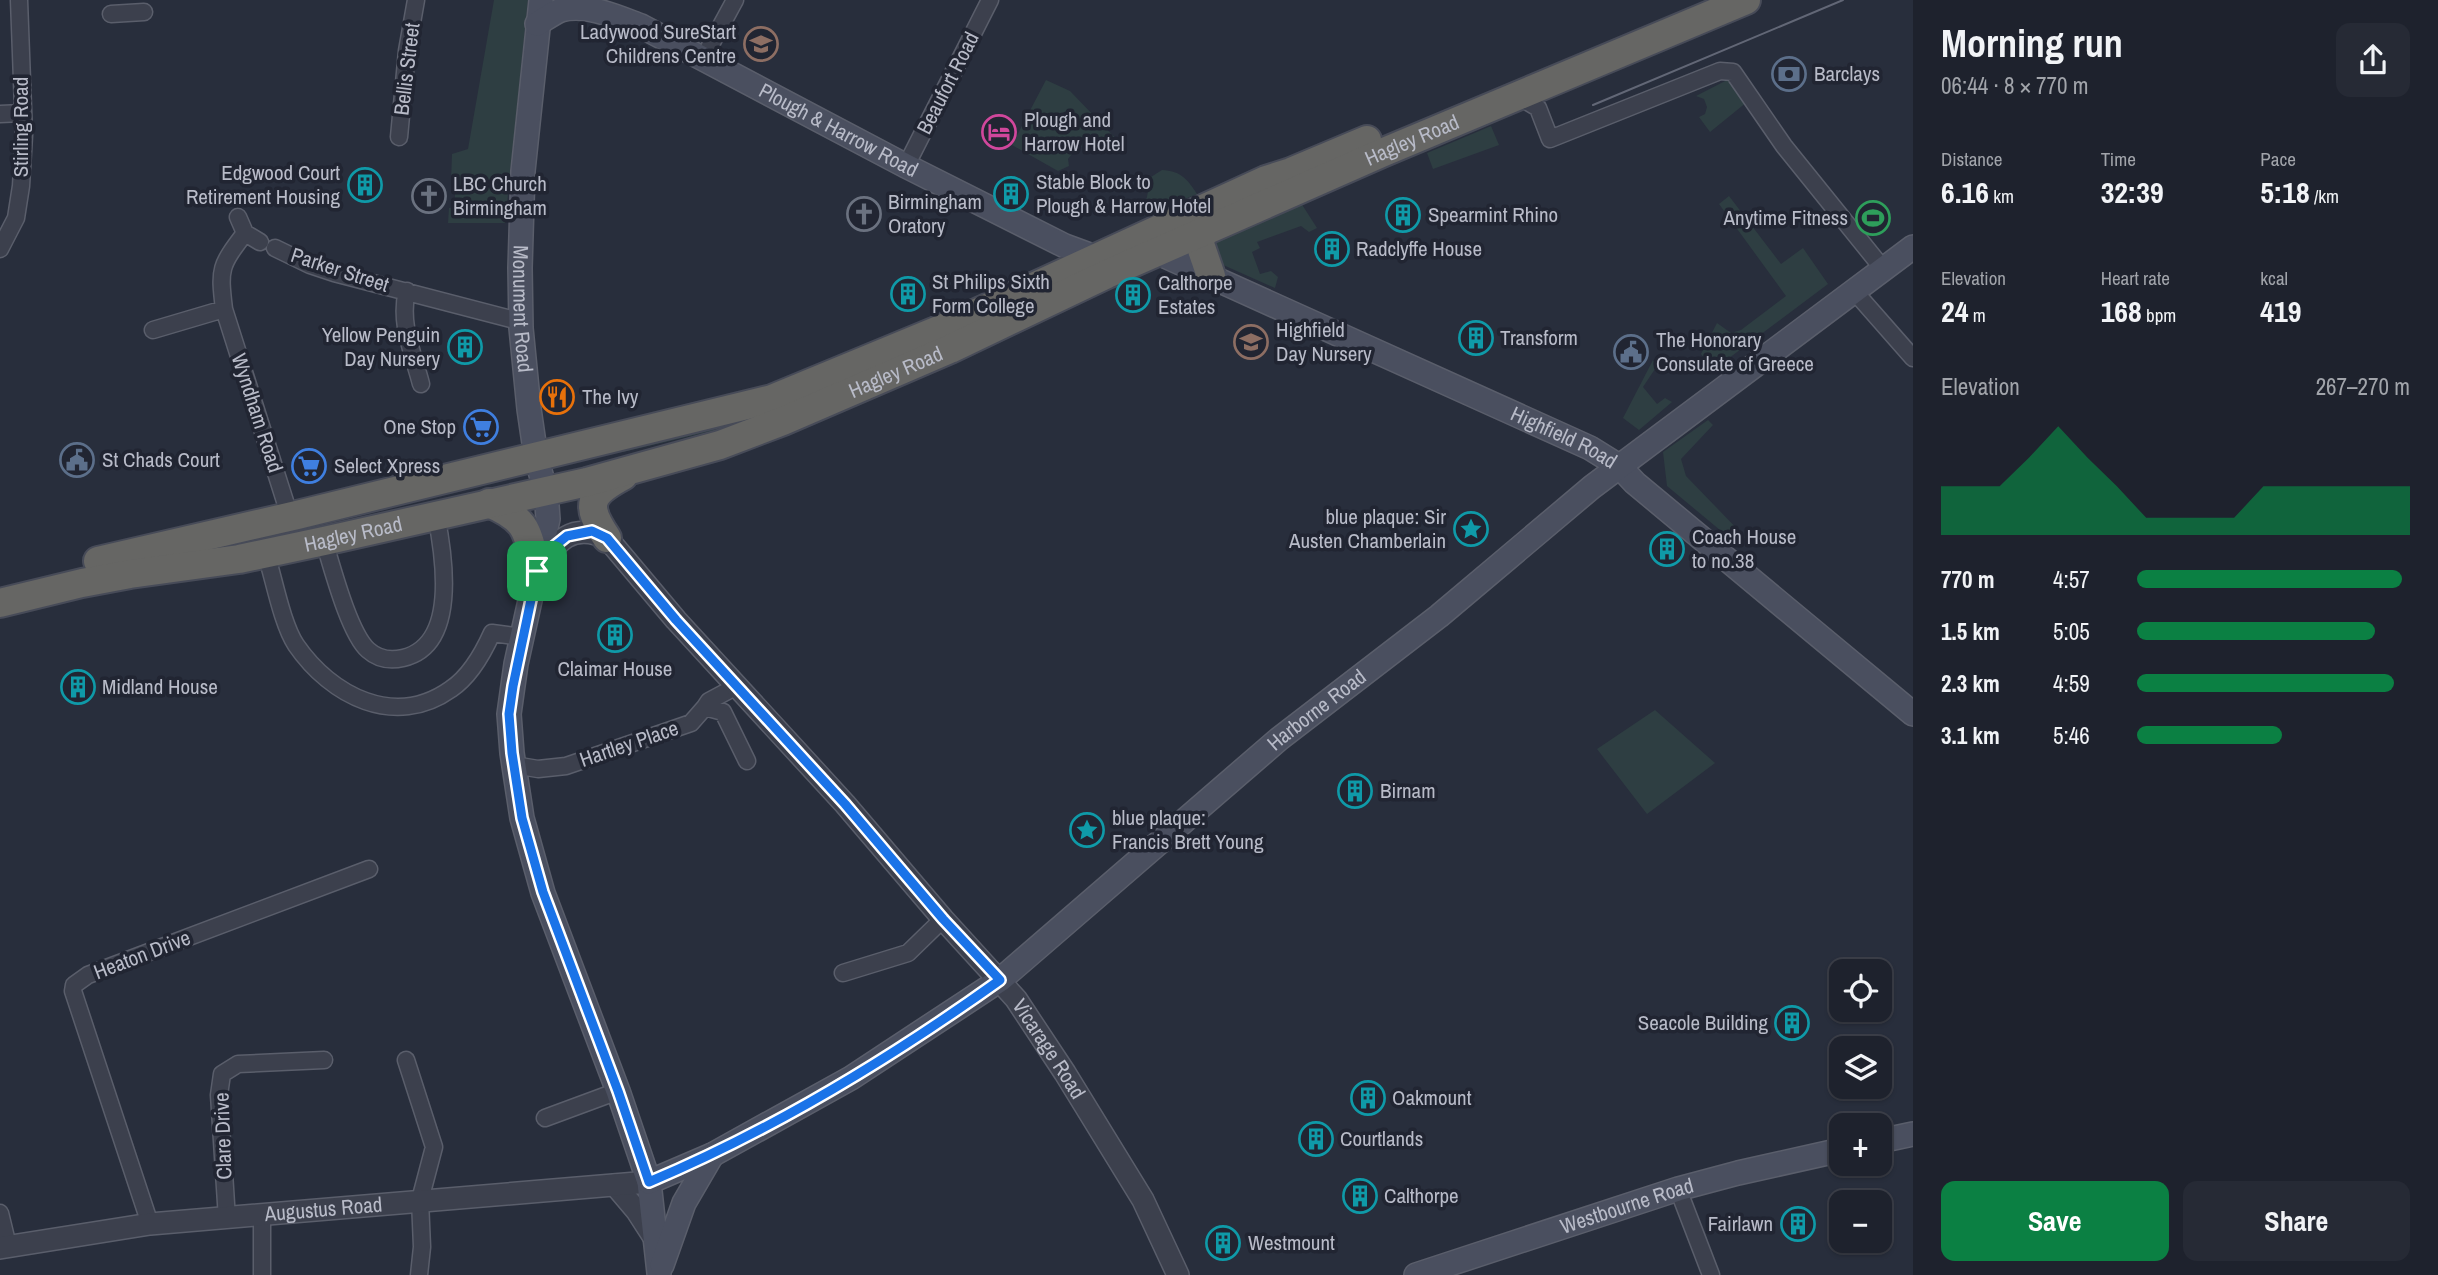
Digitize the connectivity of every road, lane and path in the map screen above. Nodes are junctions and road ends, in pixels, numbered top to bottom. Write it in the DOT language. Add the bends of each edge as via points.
graph roads {
  1 [pos="19,0"];
  2 [pos="416,0"];
  3 [pos="541,0"];
  4 [pos="735,0"];
  5 [pos="990,0"];
  6 [pos="1698,0"];
  7 [pos="1745,0"];
  8 [pos="577,4"];
  9 [pos="133,8"];
  10 [pos="111,14"];
  11 [pos="537,24"];
  12 [pos="703,59"];
  13 [pos="1534,96"];
  14 [pos="23,113"];
  15 [pos="0,114"];
  16 [pos="398,137"];
  17 [pos="906,166"];
  18 [pos="238,217"];
  19 [pos="245,233"];
  20 [pos="1202,233"];
  21 [pos="1913,247"];
  22 [pos="0,249"];
  23 [pos="1156,252"];
  24 [pos="1104,264"];
  25 [pos="1884,270"];
  26 [pos="1211,276"];
  27 [pos="407,291"];
  28 [pos="1855,292"];
  29 [pos="224,309"];
  30 [pos="522,318"];
  31 [pos="153,331"];
  32 [pos="1913,358"];
  33 [pos="421,384"];
  34 [pos="778,410"];
  35 [pos="536,457"];
  36 [pos="677,458"];
  37 [pos="1619,466"];
  38 [pos="634,470"];
  39 [pos="546,492"];
  40 [pos="489,503"];
  41 [pos="436,515"];
  42 [pos="293,516"];
  43 [pos="607,538"];
  44 [pos="324,541"];
  45 [pos="266,554"];
  46 [pos="537,571"];
  47 [pos="0,583"];
  48 [pos="0,603"];
  49 [pos="522,637"];
  50 [pos="737,686"];
  51 [pos="705,706"];
  52 [pos="1913,714"];
  53 [pos="747,761"];
  54 [pos="514,765"];
  55 [pos="369,870"];
  56 [pos="943,919"];
  57 [pos="843,973"];
  58 [pos="1000,980"];
  59 [pos="324,1060"];
  60 [pos="406,1060"];
  61 [pos="618,1091"];
  62 [pos="545,1118"];
  63 [pos="1913,1134"];
  64 [pos="1892,1138"];
  65 [pos="1829,1153"];
  66 [pos="712,1156"];
  67 [pos="635,1178"];
  68 [pos="1678,1189"];
  69 [pos="420,1200"];
  70 [pos="0,1213"];
  71 [pos="262,1214"];
  72 [pos="227,1219"];
  73 [pos="150,1224"];
  74 [pos="657,1242"];
  75 [pos="4,1247"];
  76 [pos="659,1274"];
  77 [pos="262,1275"];
  78 [pos="419,1275"];
  79 [pos="1178,1275"];
  80 [pos="1416,1275"];
  81 [pos="1711,1275"];
  1 -- 14 [label="street, Stirling Road"];
  2 -- 16 [label="street, Bellis Street"];
  3 -- 11 [label="main road, Monument Road"];
  4 -- 12 [label="street"];
  5 -- 17 [label="street, Beaufort Road"];
  6 -- 24 [label="highway, Hagley Road" via="1266,180"];
  7 -- 13 [label="highway, Hagley Road"];
  8 -- 11 [label="main road, Plough & Harrow Road"];
  8 -- 12 [label="main road, Plough & Harrow Road" via="641,26"];
  9 -- 10 [label="street"];
  11 -- 30 [label="main road, Monument Road" via="523,172"];
  12 -- 17 [label="main road, Plough & Harrow Road"];
  13 -- 20 [label="highway, Hagley Road" via="1384,152"];
  13 -- 25 [label="street" via="1550,139 1720,71 1733,72 1784,146"];
  14 -- 15 [label="street"];
  14 -- 22 [label="street, Stirling Road" via="20,197 16,218"];
  17 -- 24 [label="main road, Plough & Harrow Road"];
  18 -- 19 [label="street"];
  19 -- 27 [label="street, Parker Street" via="310,265"];
  19 -- 29 [label="street, Wyndham Road" via="224,261 220,281"];
  20 -- 23 [label="highway, Hagley Road"];
  20 -- 26 [label="highway" via="1200,244"];
  21 -- 25 [label="main road, Harborne Road"];
  23 -- 24 [label="highway, Hagley Road"];
  23 -- 26 [label="main road, Highfield Road"];
  24 -- 34 [label="highway, Hagley Road" via="950,349"];
  25 -- 28 [label="main road, Harborne Road"];
  26 -- 37 [label="main road, Highfield Road" via="1590,448"];
  27 -- 30 [label="street, Parker Street"];
  27 -- 33 [label="street, Parker Street" via="404,320"];
  28 -- 32 [label="street"];
  28 -- 37 [label="main road, Harborne Road"];
  29 -- 31 [label="street"];
  29 -- 42 [label="street, Wyndham Road"];
  30 -- 35 [label="main road, Monument Road"];
  34 -- 35 [label="highway, Hagley Road"];
  34 -- 36 [label="highway, Hagley Road" via="720,445"];
  35 -- 36 [label="highway" via="582,462 644,450"];
  35 -- 39 [label="main road, Monument Road"];
  35 -- 42 [label="highway, Hagley Road"];
  36 -- 38 [label="highway, Hagley Road"];
  37 -- 52 [label="main road, Highfield Road"];
  37 -- 58 [label="main road, Harborne Road" via="1448,608 1279,739"];
  38 -- 39 [label="highway, Hagley Road"];
  38 -- 43 [label="highway" via="600,489 594,502 592,511"];
  39 -- 40 [label="highway, Hagley Road"];
  39 -- 46 [label="main road, Monument Road" via="548,520"];
  40 -- 41 [label="highway, Hagley Road"];
  40 -- 46 [label="highway" via="513,513 528,533"];
  41 -- 44 [label="highway, Hagley Road"];
  41 -- 44 [label="street" via="444,599 424,648 405,657 384,660 367,649 352,622"];
  42 -- 44 [label="highway" via="320,528"];
  42 -- 47 [label="highway, Hagley Road"];
  43 -- 46 [label="street" via="592,531 567,536 552,548"];
  43 -- 50 [label="street, Vicarage Road"];
  44 -- 45 [label="highway, Hagley Road"];
  45 -- 48 [label="highway, Hagley Road" via="130,574"];
  45 -- 49 [label="street" via="296,644 325,677 345,693 369,703 397,708 422,704 452,689 492,633"];
  46 -- 49 [label="main road, Monument Road"];
  49 -- 54 [label="main road, Monument Road" via="509,714"];
  50 -- 51 [label="street, Hartley Place"];
  50 -- 56 [label="street, Vicarage Road"];
  51 -- 53 [label="street" via="723,712"];
  51 -- 54 [label="street, Hartley Place" via="691,723 566,766 538,769"];
  54 -- 61 [label="main road, Monument Road" via="522,818 543,892"];
  55 -- 73 [label="street, Heaton Drive" via="88,975 74,985"];
  56 -- 57 [label="street" via="908,953"];
  56 -- 58 [label="street, Vicarage Road"];
  58 -- 66 [label="main road, Harborne Road" via="851,1078"];
  58 -- 79 [label="street, Vicarage Road" via="1065,1073 1143,1200"];
  59 -- 72 [label="street, Clare Drive" via="238,1064 222,1074 219,1095"];
  60 -- 69 [label="street" via="434,1147"];
  61 -- 62 [label="street"];
  61 -- 67 [label="main road, Monument Road"];
  63 -- 64 [label="main road"];
  65 -- 68 [label="main road, Westbourne Road"];
  66 -- 67 [label="main road, Harborne Road"];
  66 -- 76 [label="main road, Harborne Road" via="684,1203"];
  67 -- 69 [label="street, Augustus Road"];
  67 -- 74 [label="main road, Harborne Road"];
  67 -- 74 [label="street, Harborne Road" via="637,1211"];
  68 -- 80 [label="main road, Westbourne Road"];
  68 -- 81 [label="street"];
  69 -- 71 [label="street, Augustus Road"];
  69 -- 78 [label="street"];
  70 -- 75 [label="street"];
  71 -- 72 [label="street, Augustus Road"];
  71 -- 77 [label="street"];
  72 -- 73 [label="street, Augustus Road"];
  73 -- 75 [label="street, Augustus Road"];
  74 -- 76 [label="main road, Harborne Road"];
}
